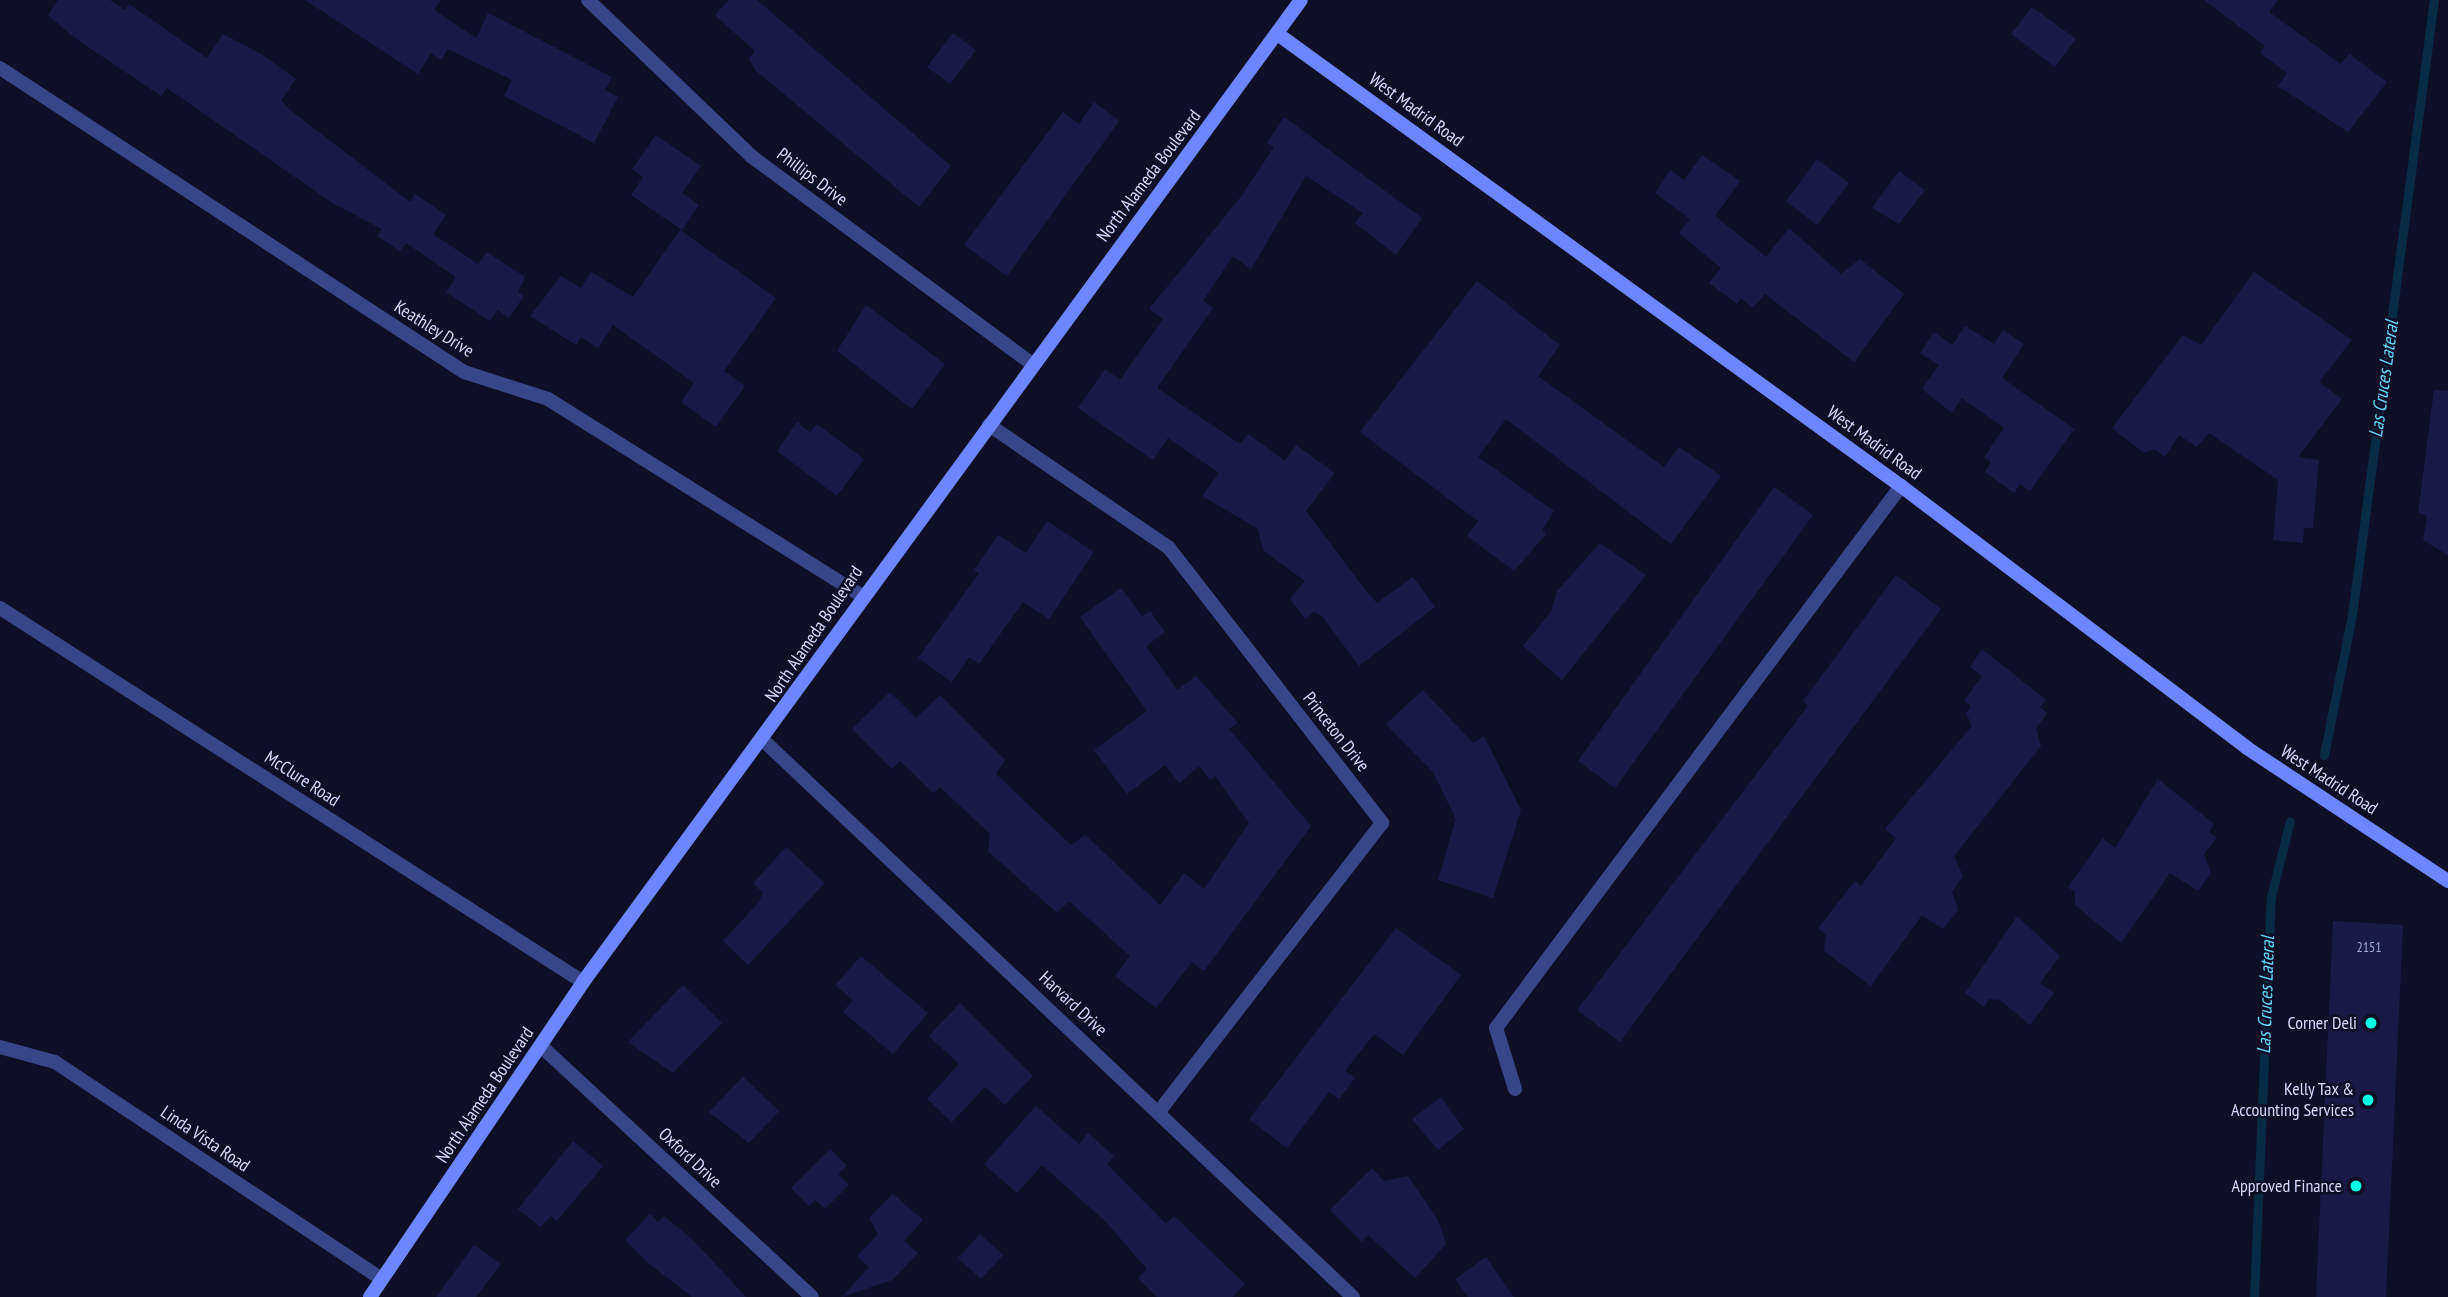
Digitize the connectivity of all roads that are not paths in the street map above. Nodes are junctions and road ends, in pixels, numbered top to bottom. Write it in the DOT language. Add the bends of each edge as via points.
graph roads {
  1 [pos="588,0"];
  2 [pos="1301,0"];
  3 [pos="1279,34"];
  4 [pos="0,68"];
  5 [pos="1032,364"];
  6 [pos="989,425"];
  7 [pos="1901,486"];
  8 [pos="862,596"];
  9 [pos="0,608"];
  10 [pos="764,741"];
  11 [pos="2448,881"];
  12 [pos="583,982"];
  13 [pos="541,1046"];
  14 [pos="0,1047"];
  15 [pos="1515,1089"];
  16 [pos="1159,1112"];
  17 [pos="382,1279"];
  18 [pos="370,1297"];
  19 [pos="812,1297"];
  20 [pos="1353,1297"];
  1 -- 5 [label="street, Phillips Drive" via="751,156"];
  2 -- 3 [label="street, North Alameda Boulevard"];
  3 -- 5 [label="street, North Alameda Boulevard"];
  3 -- 7 [label="street, West Madrid Road"];
  4 -- 8 [label="street, Keathley Drive" via="464,372 548,399"];
  5 -- 6 [label="street, North Alameda Boulevard"];
  6 -- 8 [label="street, North Alameda Boulevard"];
  6 -- 16 [label="street, Princeton Drive" via="1169,548 1382,823"];
  7 -- 11 [label="street, West Madrid Road" via="2247,748"];
  7 -- 15 [label="street" via="1496,1028"];
  8 -- 10 [label="street, North Alameda Boulevard"];
  9 -- 12 [label="street, McClure Road"];
  10 -- 12 [label="street, North Alameda Boulevard"];
  10 -- 16 [label="street, Harvard Drive"];
  12 -- 13 [label="street, North Alameda Boulevard"];
  13 -- 17 [label="street, North Alameda Boulevard"];
  13 -- 19 [label="street, Oxford Drive"];
  14 -- 17 [label="street, Linda Vista Road" via="55,1062"];
  16 -- 20 [label="street, Harvard Drive"];
  17 -- 18 [label="street, North Alameda Boulevard"];
}
